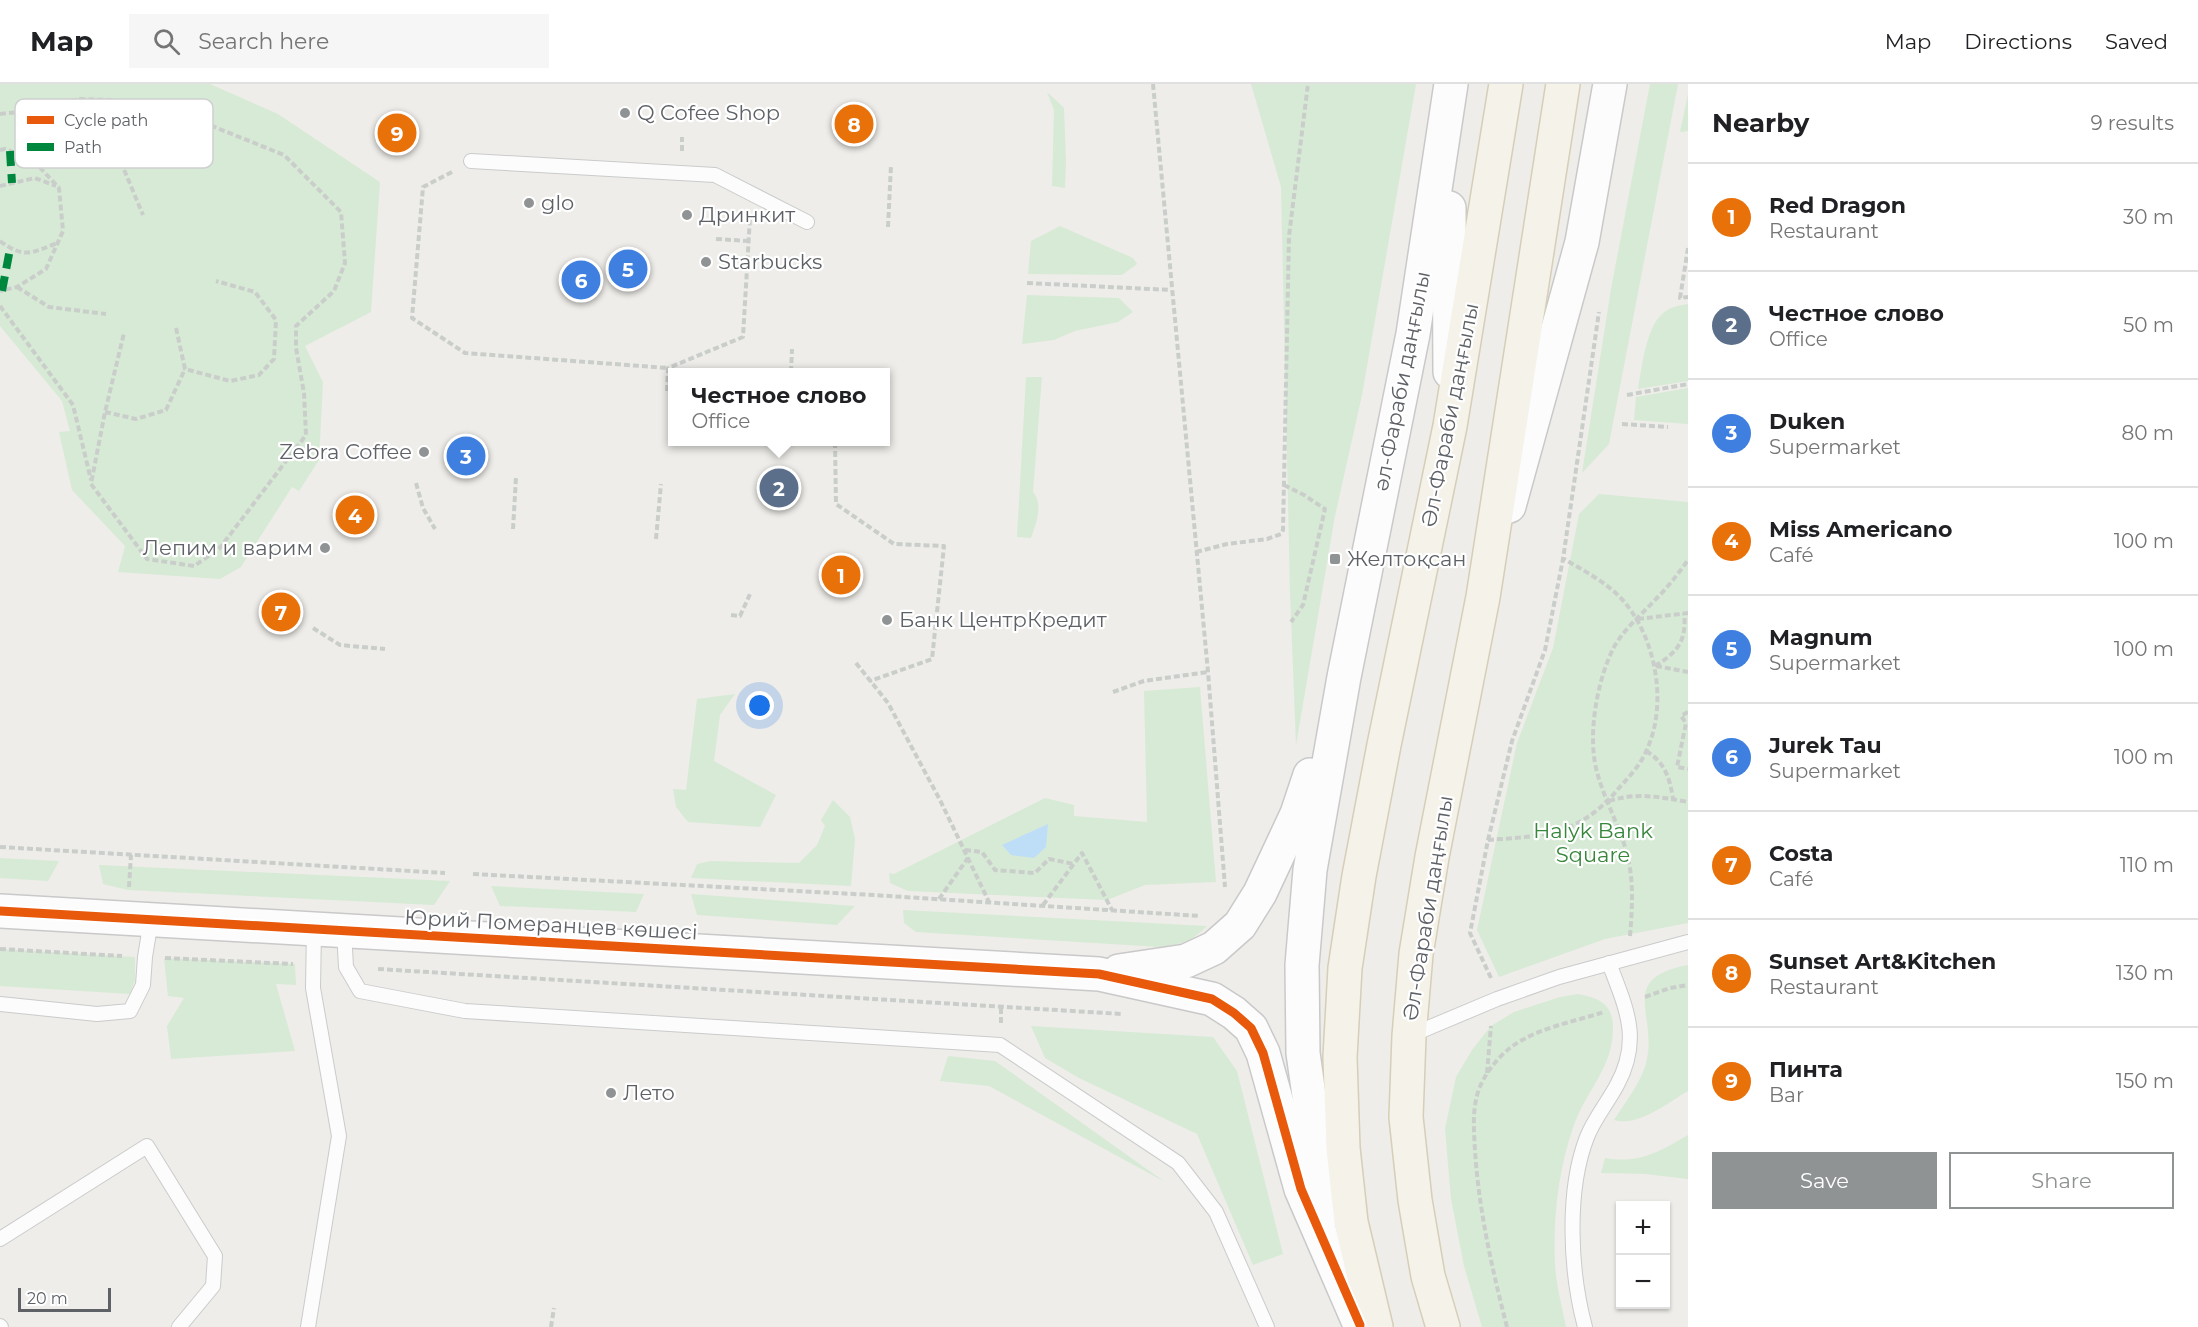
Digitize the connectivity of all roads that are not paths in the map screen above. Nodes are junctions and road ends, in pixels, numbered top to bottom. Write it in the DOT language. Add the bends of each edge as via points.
graph roads {
  1 [pos="1506,84"];
  2 [pos="1563,84"];
  3 [pos="1610,84"];
  4 [pos="1450,97"];
  5 [pos="471,161"];
  6 [pos="807,222"];
  7 [pos="1450,426"];
  8 [pos="1483,597"];
  9 [pos="1344,677"];
  10 [pos="0,911"];
  11 [pos="151,920"];
  12 [pos="329,930"];
  13 [pos="1688,942"];
  14 [pos="1609,963"];
  15 [pos="1099,974"];
  16 [pos="0,1004"];
  17 [pos="1408,1036"];
  18 [pos="0,1239"];
  19 [pos="1366,1326"];
  20 [pos="179,1327"];
  21 [pos="309,1327"];
  22 [pos="1267,1327"];
  23 [pos="1443,1327"];
  24 [pos="1585,1327"];
  1 -- 7 [label="main road, Әл-Фараби даңғылы"];
  2 -- 8 [label="main road, Әл-Фараби даңғылы"];
  3 -- 8 [label="main road, Әл-Фараби даңғылы" via="1582,242"];
  4 -- 7 [label="main road"];
  4 -- 9 [label="main road, әл-Фараби даңғылы" via="1413,334"];
  5 -- 6 [label="lane" via="715,175"];
  7 -- 19 [label="main road, Әл-Фараби даңғылы" via="1384,744 1345,968 1340,1057 1343,1148"];
  8 -- 17 [label="main road, Әл-Фараби даңғылы" via="1432,857"];
  9 -- 15 [label="main road" via="1297,814 1260,893 1240,925 1214,948 1186,961"];
  9 -- 19 [label="main road" via="1310,870 1302,965 1303,1053 1321,1180"];
  10 -- 11 [label="main road, Юрий Померанцев көшесі"];
  11 -- 12 [label="main road, Юрий Померанцев көшесі"];
  11 -- 16 [label="lane" via="143,985 130,1011 97,1014"];
  12 -- 15 [label="main road, Юрий Померанцев көшесі"];
  12 -- 21 [label="lane" via="313,988 339,1136"];
  12 -- 22 [label="lane" via="360,991 465,1011 1000,1045 1178,1163 1216,1212"];
  13 -- 14 [label="lane"];
  14 -- 17 [label="lane" via="1497,999"];
  14 -- 24 [label="lane" via="1631,1034 1628,1060 1587,1136 1577,1175 1574,1264"];
  15 -- 19 [label="main road" via="1212,999 1251,1028 1263,1053 1301,1189"];
  17 -- 23 [label="main road, Әл-Фараби даңғылы" via="1406,1117 1415,1200 1428,1276"];
  18 -- 20 [label="lane" via="147,1146 215,1256 213,1286"];
}
